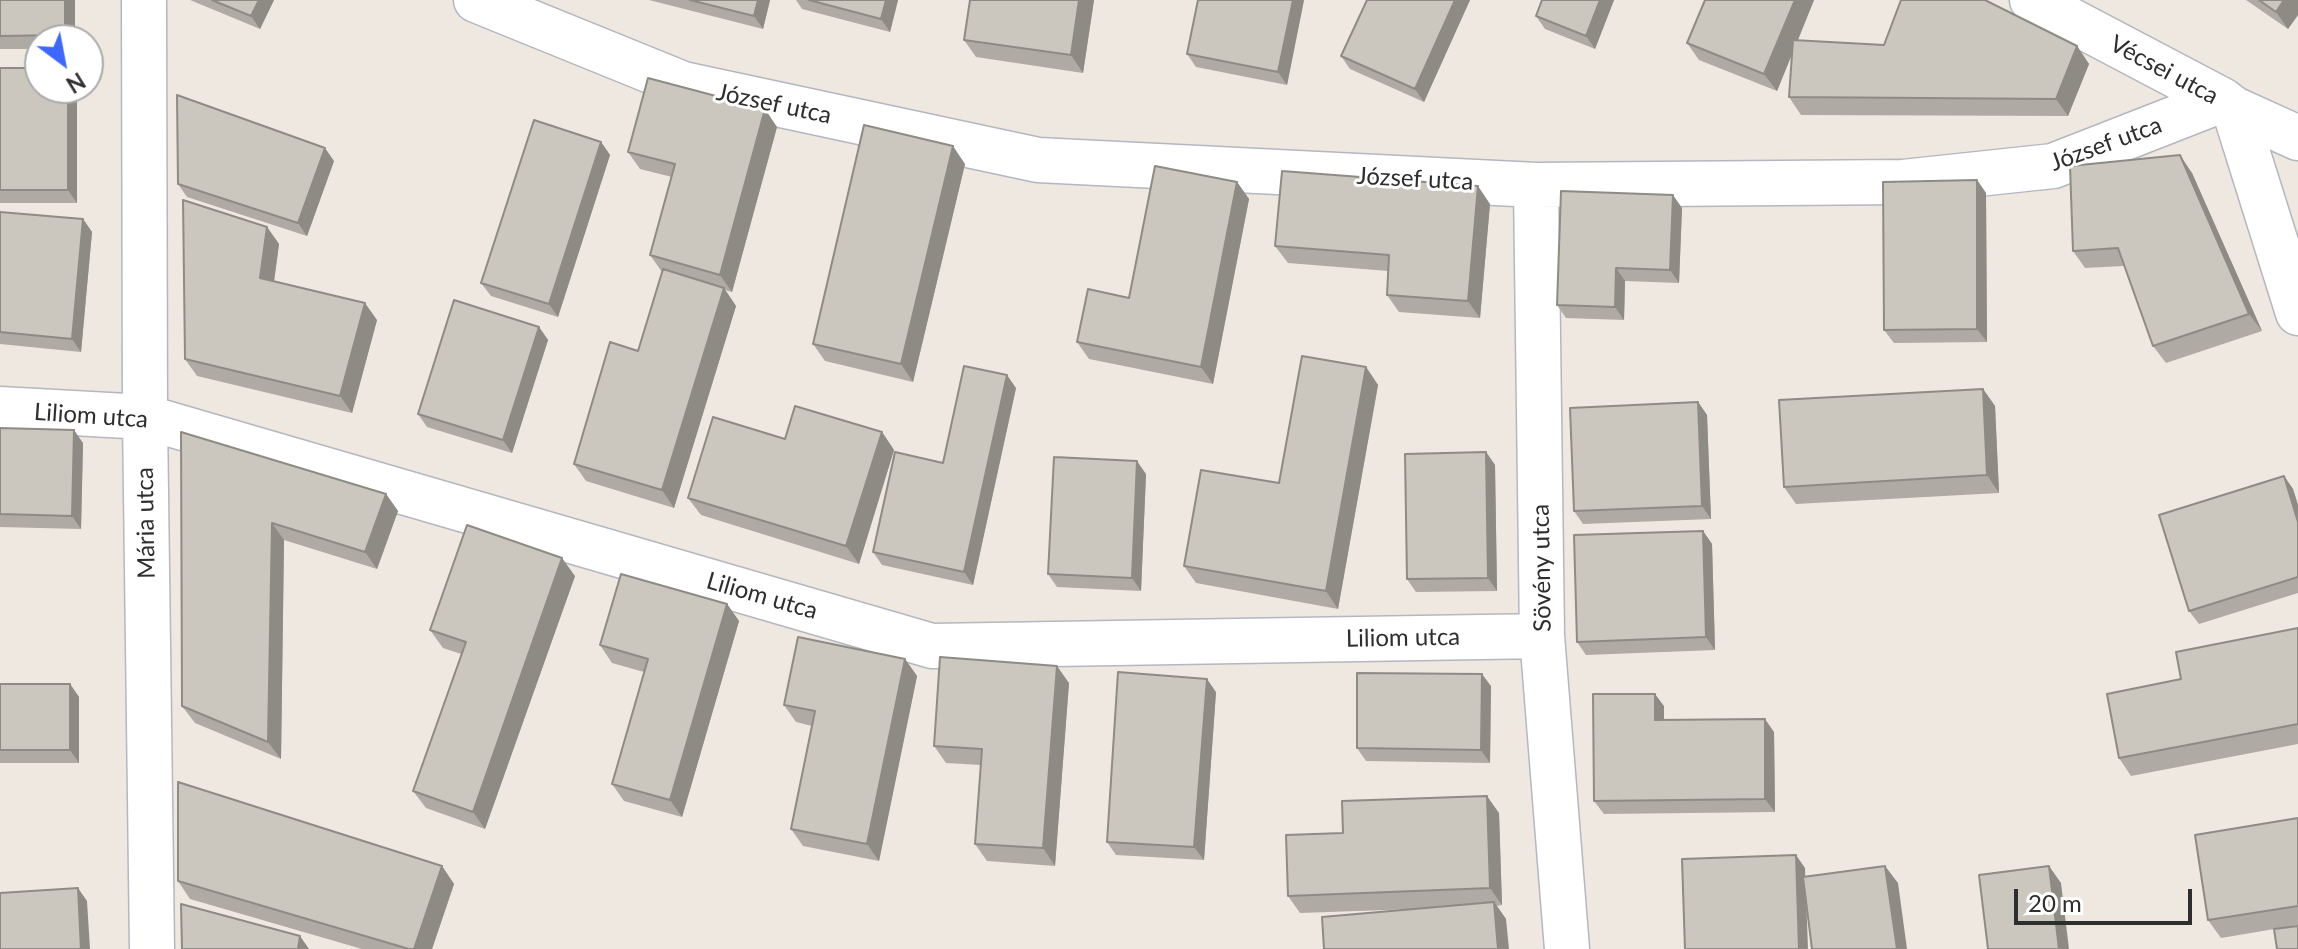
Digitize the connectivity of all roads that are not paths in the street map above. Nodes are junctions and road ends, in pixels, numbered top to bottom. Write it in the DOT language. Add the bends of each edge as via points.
graph roads {
  1 [pos="144,0"];
  2 [pos="476,0"];
  3 [pos="2032,0"];
  4 [pos="2228,104"];
  5 [pos="2298,138"];
  6 [pos="1536,185"];
  7 [pos="2298,313"];
  8 [pos="0,409"];
  9 [pos="145,417"];
  10 [pos="1542,636"];
  11 [pos="152,949"];
  12 [pos="1567,949"];
  1 -- 9 [label="street, Mária utca"];
  2 -- 6 [label="street, József utca" via="683,84 1038,160"];
  3 -- 4 [label="street, Vécsei utca"];
  4 -- 5 [label="street, Vécsei utca"];
  4 -- 6 [label="street, József utca" via="2053,166 1903,182"];
  4 -- 7 [label="street"];
  6 -- 10 [label="street, Sövény utca"];
  8 -- 9 [label="street, Liliom utca"];
  9 -- 10 [label="street, Liliom utca" via="932,646"];
  9 -- 11 [label="street, Mária utca"];
  10 -- 12 [label="street, Sövény utca"];
}
